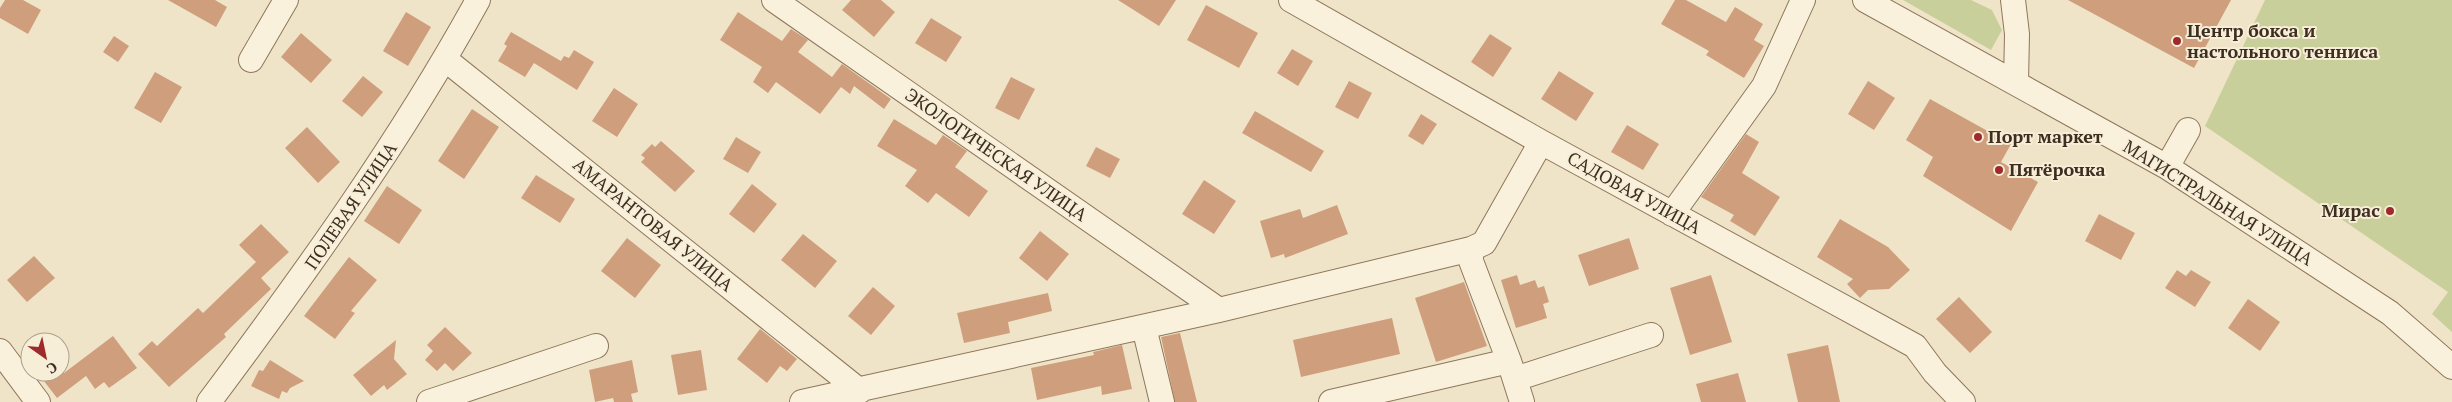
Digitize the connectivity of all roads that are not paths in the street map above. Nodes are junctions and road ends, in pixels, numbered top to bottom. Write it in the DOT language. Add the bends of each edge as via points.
graph roads {
  1 [pos="286,0"];
  2 [pos="478,0"];
  3 [pos="774,0"];
  4 [pos="1291,0"];
  5 [pos="1803,0"];
  6 [pos="1866,0"];
  7 [pos="2013,0"];
  8 [pos="251,60"];
  9 [pos="446,60"];
  10 [pos="2016,84"];
  11 [pos="2188,130"];
  12 [pos="1542,142"];
  13 [pos="2167,167"];
  14 [pos="1672,214"];
  15 [pos="1471,249"];
  16 [pos="1219,310"];
  17 [pos="1144,327"];
  18 [pos="1651,335"];
  19 [pos="596,346"];
  20 [pos="0,351"];
  21 [pos="2452,367"];
  22 [pos="1512,370"];
  23 [pos="860,391"];
  24 [pos="38,402"];
  25 [pos="209,402"];
  26 [pos="429,402"];
  27 [pos="802,402"];
  28 [pos="1162,402"];
  29 [pos="1332,402"];
  30 [pos="1522,402"];
  31 [pos="1962,402"];
  1 -- 8 [label="street"];
  2 -- 9 [label="street, ПОЛЕВАЯ УЛИЦА"];
  3 -- 16 [label="street, ЭКОЛОГИЧЕСКАЯ УЛИЦА"];
  4 -- 12 [label="street, САДОВАЯ УЛИЦА"];
  5 -- 14 [label="street" via="1764,86"];
  6 -- 10 [label="street, МАГИСТРАЛЬНАЯ УЛИЦА"];
  7 -- 10 [label="street"];
  9 -- 23 [label="street, АМАРАНТОВАЯ УЛИЦА"];
  9 -- 25 [label="street, ПОЛЕВАЯ УЛИЦА" via="312,264"];
  10 -- 13 [label="street, МАГИСТРАЛЬНАЯ УЛИЦА"];
  11 -- 13 [label="street"];
  12 -- 14 [label="street, САДОВАЯ УЛИЦА"];
  12 -- 15 [label="street" via="1484,243"];
  13 -- 21 [label="street, МАГИСТРАЛЬНАЯ УЛИЦА" via="2390,313"];
  14 -- 31 [label="street, САДОВАЯ УЛИЦА" via="1915,346"];
  15 -- 16 [label="street"];
  15 -- 22 [label="street" via="1471,261"];
  16 -- 17 [label="street"];
  17 -- 23 [label="street"];
  17 -- 28 [label="street"];
  18 -- 22 [label="street"];
  19 -- 26 [label="street"];
  20 -- 24 [label="street"];
  22 -- 29 [label="street"];
  22 -- 30 [label="street"];
  23 -- 27 [label="street"];
}
